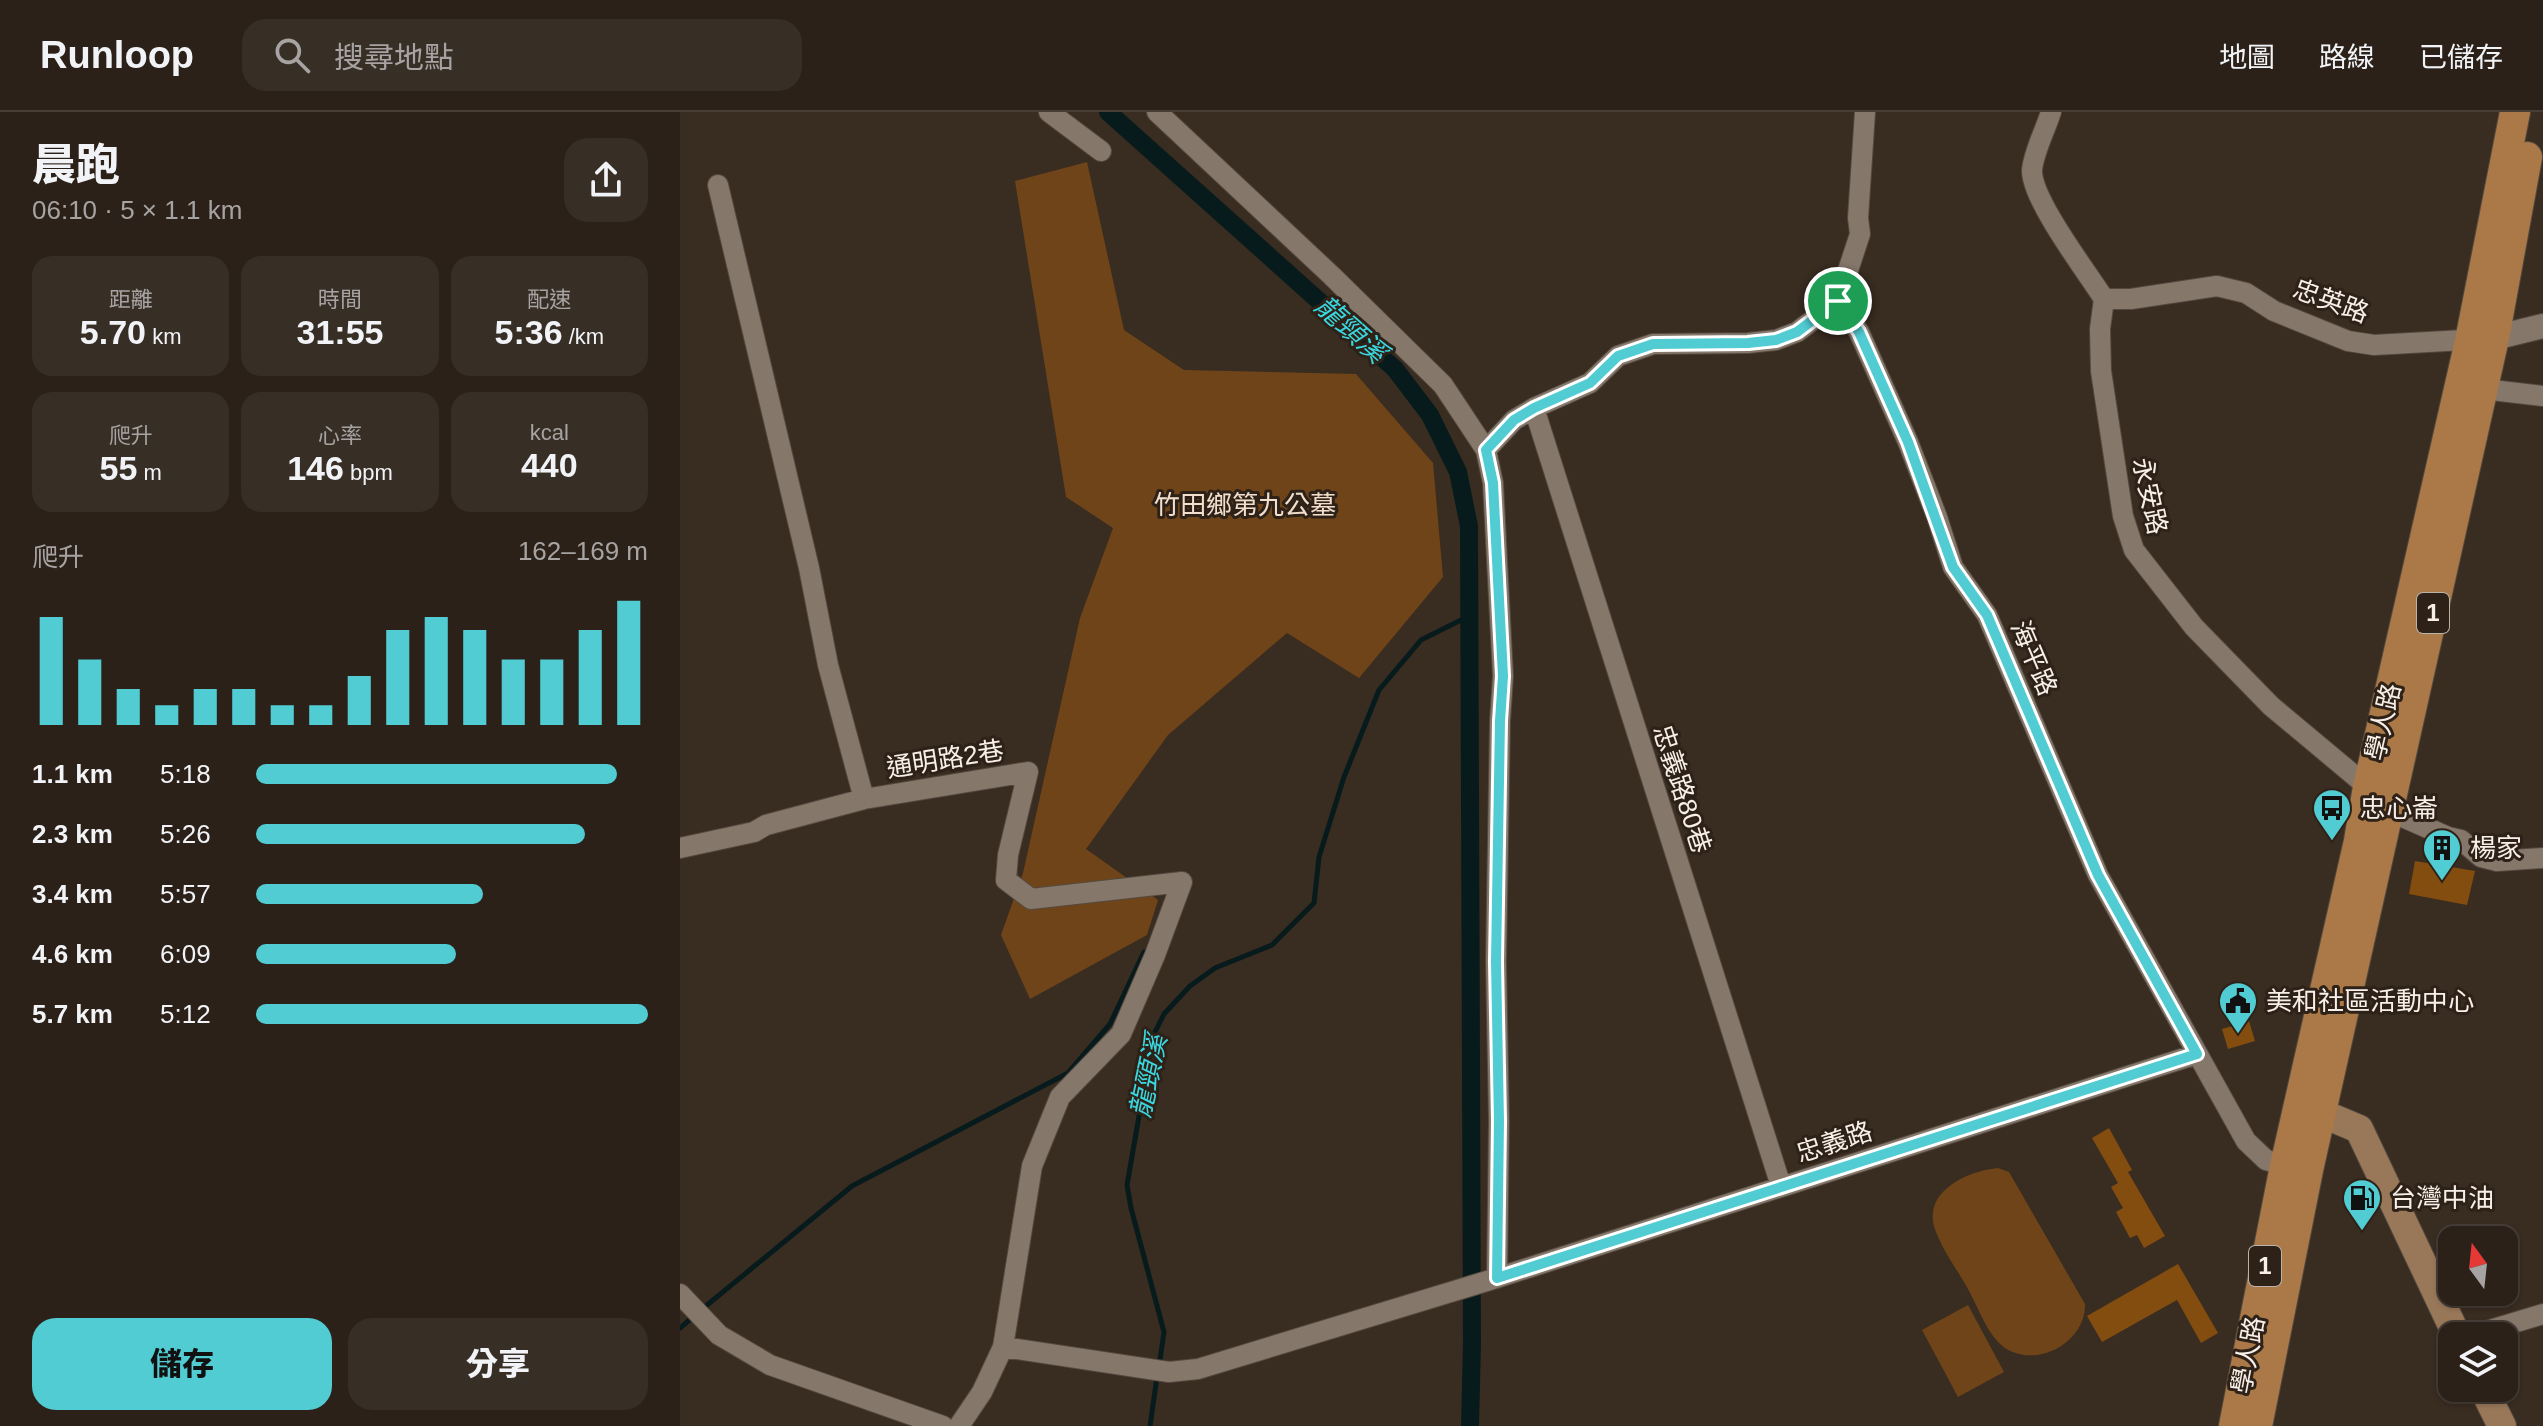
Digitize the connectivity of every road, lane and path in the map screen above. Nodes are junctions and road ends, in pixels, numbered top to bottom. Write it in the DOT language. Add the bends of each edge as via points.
graph roads {
  1 [pos="1049,112"];
  2 [pos="1157,112"];
  3 [pos="1865,112"];
  4 [pos="2051,112"];
  5 [pos="2515,112"];
  6 [pos="2535,112"];
  7 [pos="1101,151"];
  8 [pos="718,185"];
  9 [pos="2104,299"];
  10 [pos="1838,301"];
  11 [pos="2543,326"];
  12 [pos="2482,339"];
  13 [pos="2483,389"];
  14 [pos="2543,396"];
  15 [pos="1534,408"];
  16 [pos="1486,450"];
  17 [pos="2368,787"];
  18 [pos="864,799"];
  19 [pos="2389,811"];
  20 [pos="680,848"];
  21 [pos="2543,858"];
  22 [pos="2197,1054"];
  23 [pos="2310,1110"];
  24 [pos="2296,1168"];
  25 [pos="1781,1186"];
  26 [pos="1492,1280"];
  27 [pos="692,1306"];
  28 [pos="2543,1314"];
  29 [pos="2450,1322"];
  30 [pos="2516,1322"];
  31 [pos="1003,1347"];
  32 [pos="2490,1402"];
  33 [pos="2241,1425"];
  34 [pos="943,1426"];
  35 [pos="959,1426"];
  36 [pos="2502,1426"];
  1 -- 7 [label="street"];
  2 -- 16 [label="street" via="1443,385"];
  3 -- 10 [label="street" via="1860,234"];
  4 -- 9 [label="street" via="2034,156 2034,186"];
  5 -- 12 [label="main road, 學人路 / 1"];
  6 -- 12 [label="main road, 學人路 / 1"];
  8 -- 18 [label="street" via="828,665"];
  9 -- 12 [label="street, 忠英路" via="2217,286 2246,293 2274,311 2348,341 2374,345"];
  9 -- 17 [label="street, 永安路" via="2101,371 2123,516 2134,550 2194,627 2271,706"];
  10 -- 15 [label="street" via="1797,332 1776,340 1653,344 1629,352 1590,383"];
  10 -- 22 [label="street, 海平路" via="1859,332 1908,442 1953,567 1987,615 2098,875"];
  11 -- 12 [label="street, 忠英路"];
  12 -- 13 [label="main road, 學人路 / 1"];
  12 -- 17 [label="main road, 學人路 / 1"];
  13 -- 14 [label="street"];
  13 -- 19 [label="main road, 學人路 / 1"];
  15 -- 16 [label="street" via="1514,420"];
  15 -- 25 [label="street, 忠義路80巷"];
  16 -- 26 [label="street" via="1493,483 1503,676 1496,962 1499,1121"];
  17 -- 19 [label="street, 永安路"];
  17 -- 23 [label="main road, 學人路 / 1"];
  18 -- 20 [label="street, 通明路2巷"];
  18 -- 31 [label="street, 通明路2巷" via="1028,772 1006,880 1031,899 1182,882 1121,1034 1060,1097 1032,1166"];
  19 -- 21 [label="street" via="2461,840 2481,857"];
  19 -- 23 [label="main road, 學人路 / 1"];
  22 -- 24 [label="street, 海平路" via="2246,1141 2266,1160"];
  22 -- 25 [label="street, 忠義路"];
  23 -- 24 [label="main road, 學人路 / 1"];
  23 -- 29 [label="main road" via="2359,1129"];
  24 -- 33 [label="main road, 學人路 / 1"];
  25 -- 26 [label="street, 忠義路"];
  26 -- 31 [label="street, 忠義路" via="1198,1369 1169,1372"];
  27 -- 34 [label="street" via="719,1335 770,1365"];
  28 -- 30 [label="street"];
  31 -- 35 [label="street"];
  32 -- 36 [label="main road"];
}
